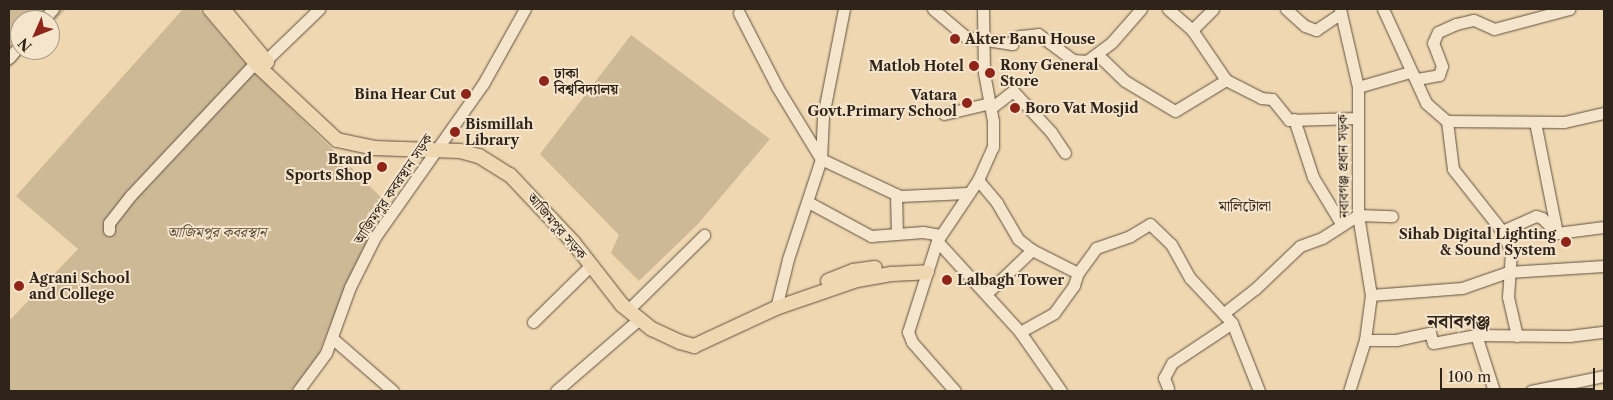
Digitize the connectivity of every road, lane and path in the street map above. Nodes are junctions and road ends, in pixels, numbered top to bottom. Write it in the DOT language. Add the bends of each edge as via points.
graph roads {
  1 [pos="210,9"];
  2 [pos="223,9"];
  3 [pos="319,9"];
  4 [pos="525,9"];
  5 [pos="844,9"];
  6 [pos="933,9"];
  7 [pos="983,9"];
  8 [pos="1141,9"];
  9 [pos="1168,9"];
  10 [pos="1213,9"];
  11 [pos="1286,9"];
  12 [pos="1383,9"];
  13 [pos="1569,9"];
  14 [pos="1340,11"];
  15 [pos="739,13"];
  16 [pos="1472,14"];
  17 [pos="1192,30"];
  18 [pos="985,42"];
  19 [pos="1098,55"];
  20 [pos="260,64"];
  21 [pos="1410,72"];
  22 [pos="1226,80"];
  23 [pos="1358,87"];
  24 [pos="990,103"];
  25 [pos="1604,113"];
  26 [pos="944,114"];
  27 [pos="1357,118"];
  28 [pos="1294,119"];
  29 [pos="1447,120"];
  30 [pos="1535,122"];
  31 [pos="438,147"];
  32 [pos="1065,153"];
  33 [pos="822,159"];
  34 [pos="978,180"];
  35 [pos="967,193"];
  36 [pos="896,194"];
  37 [pos="808,202"];
  38 [pos="1358,215"];
  39 [pos="1392,216"];
  40 [pos="1342,225"];
  41 [pos="1604,227"];
  42 [pos="109,230"];
  43 [pos="1502,231"];
  44 [pos="1557,233"];
  45 [pos="897,234"];
  46 [pos="704,235"];
  47 [pos="939,238"];
  48 [pos="1032,250"];
  49 [pos="591,265"];
  50 [pos="1604,266"];
  51 [pos="929,268"];
  52 [pos="1508,272"];
  53 [pos="1078,273"];
  54 [pos="986,294"];
  55 [pos="1371,295"];
  56 [pos="777,304"];
  57 [pos="630,307"];
  58 [pos="1224,313"];
  59 [pos="639,319"];
  60 [pos="533,322"];
  61 [pos="1232,323"];
  62 [pos="1020,332"];
  63 [pos="1604,332"];
  64 [pos="1476,334"];
  65 [pos="1517,336"];
  66 [pos="332,338"];
  67 [pos="1365,340"];
  68 [pos="1604,376"];
  69 [pos="306,389"];
  70 [pos="1167,390"];
  71 [pos="393,391"];
  72 [pos="556,391"];
  73 [pos="955,391"];
  74 [pos="1061,391"];
  75 [pos="1259,391"];
  76 [pos="1349,391"];
  77 [pos="1494,391"];
  78 [pos="1531,391"];
  1 -- 20 [label="main road, আজিমপুর সড়ক"];
  2 -- 20 [label="main road, আজিমপুর সড়ক"];
  3 -- 20 [label="street"];
  4 -- 31 [label="street, আজিমপুর কবরস্থান সড়ক" via="484,84"];
  5 -- 33 [label="street" via="823,116"];
  6 -- 18 [label="street" via="957,32"];
  7 -- 18 [label="street"];
  8 -- 19 [label="street"];
  9 -- 17 [label="street"];
  10 -- 17 [label="street"];
  11 -- 14 [label="street" via="1305,26 1316,30"];
  12 -- 21 [label="street"];
  13 -- 16 [label="street" via="1494,29"];
  14 -- 23 [label="street, নবাবগঞ্জ প্রধান সড়ক"];
  15 -- 33 [label="street" via="777,88"];
  16 -- 21 [label="street" via="1438,32 1433,42 1442,66 1439,75 1417,79"];
  17 -- 22 [label="street"];
  18 -- 19 [label="street" via="1012,44 1014,38 1038,34 1073,60 1088,61"];
  18 -- 24 [label="street" via="984,73"];
  19 -- 22 [label="street" via="1126,81 1175,111"];
  20 -- 31 [label="main road, আজিমপুর সড়ক" via="337,140 367,147"];
  20 -- 42 [label="street" via="131,195 109,223"];
  21 -- 23 [label="street"];
  21 -- 29 [label="street" via="1426,104"];
  22 -- 28 [label="street" via="1260,98 1272,99 1289,120"];
  23 -- 27 [label="street, নবাবগঞ্জ প্রধান সড়ক"];
  24 -- 26 [label="street"];
  24 -- 32 [label="street" via="995,105 1013,91 1051,132"];
  24 -- 34 [label="street" via="993,148"];
  25 -- 30 [label="street" via="1564,122"];
  27 -- 28 [label="street"];
  27 -- 38 [label="street, নবাবগঞ্জ প্রধান সড়ক"];
  28 -- 40 [label="street" via="1313,177"];
  29 -- 30 [label="street"];
  29 -- 43 [label="street" via="1453,169"];
  30 -- 44 [label="street"];
  31 -- 49 [label="main road, আজিমপুর সড়ক" via="478,156 510,175 563,230"];
  31 -- 57 [label="main road, আজিমপুর সড়ক" via="481,150 513,170 578,238"];
  31 -- 66 [label="street, আজিমপুর কবরস্থান সড়ক" via="375,237 350,287"];
  33 -- 36 [label="street"];
  33 -- 37 [label="street"];
  34 -- 35 [label="street"];
  34 -- 48 [label="street" via="997,203 1011,231"];
  35 -- 36 [label="street"];
  35 -- 47 [label="street"];
  36 -- 45 [label="street"];
  37 -- 45 [label="street" via="871,236"];
  37 -- 56 [label="street" via="788,259"];
  38 -- 39 [label="street"];
  38 -- 40 [label="street"];
  38 -- 55 [label="street, নবাবগঞ্জ প্রধান সড়ক"];
  40 -- 58 [label="street" via="1300,246"];
  41 -- 44 [label="street"];
  43 -- 44 [label="street" via="1536,216"];
  43 -- 52 [label="street" via="1510,252"];
  45 -- 47 [label="street" via="924,232"];
  46 -- 57 [label="street"];
  47 -- 51 [label="street"];
  47 -- 54 [label="street"];
  48 -- 53 [label="street"];
  48 -- 54 [label="street"];
  49 -- 57 [label="main road, আজিমপুর সড়ক"];
  49 -- 60 [label="street"];
  50 -- 52 [label="street"];
  51 -- 56 [label="main road, আজিমপুর সড়ক" via="857,280"];
  51 -- 73 [label="street" via="908,332 912,342"];
  52 -- 55 [label="street" via="1462,288"];
  52 -- 65 [label="street" via="1508,297"];
  53 -- 58 [label="street" via="1096,248 1130,236 1150,224 1171,244 1190,278"];
  53 -- 62 [label="street" via="1074,285 1054,312"];
  54 -- 62 [label="street"];
  55 -- 67 [label="street, নবাবগঞ্জ প্রধান সড়ক"];
  56 -- 57 [label="main road, আজিমপুর সড়ক" via="687,339"];
  56 -- 59 [label="main road, আজিমপুর সড়ক" via="694,346 661,334"];
  57 -- 59 [label="main road, আজিমপুর সড়ক"];
  58 -- 61 [label="street"];
  59 -- 72 [label="street"];
  61 -- 70 [label="street" via="1172,363 1164,378"];
  61 -- 75 [label="street"];
  62 -- 74 [label="street"];
  63 -- 65 [label="street"];
  64 -- 65 [label="street"];
  64 -- 67 [label="street" via="1433,343 1430,333 1396,340"];
  64 -- 77 [label="street"];
  66 -- 69 [label="street, আজিমপুর কবরস্থান সড়ক"];
  66 -- 71 [label="street"];
  67 -- 76 [label="street, নবাবগঞ্জ প্রধান সড়ক"];
  68 -- 78 [label="street"];
}
